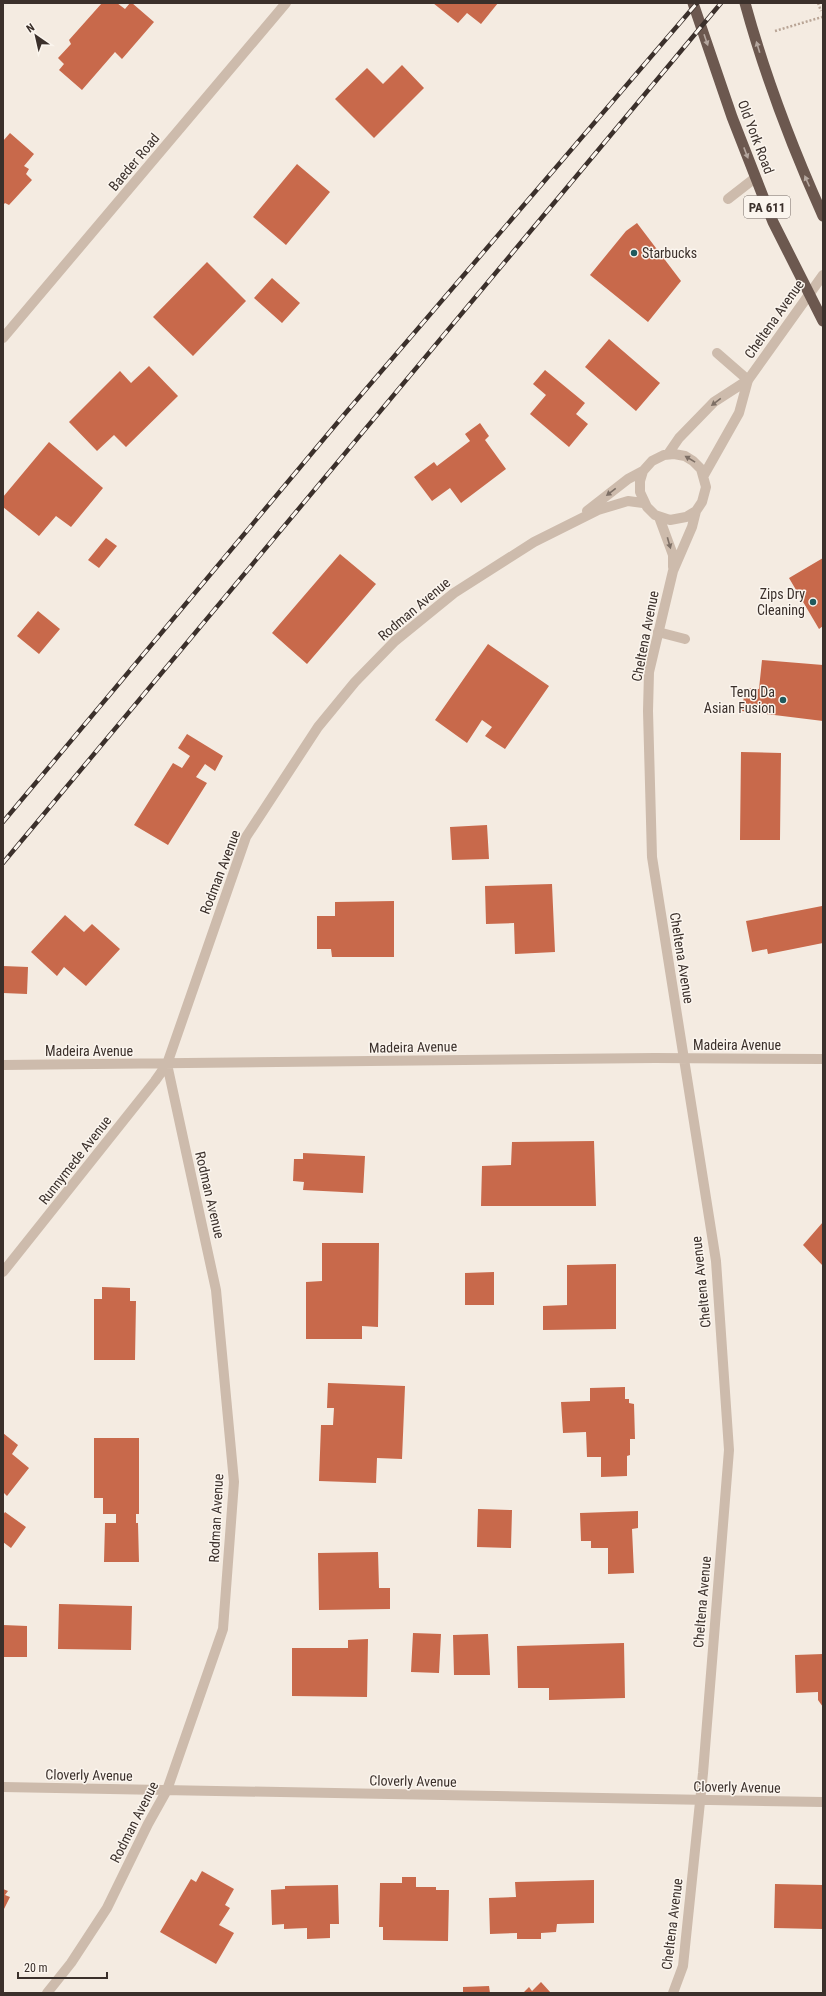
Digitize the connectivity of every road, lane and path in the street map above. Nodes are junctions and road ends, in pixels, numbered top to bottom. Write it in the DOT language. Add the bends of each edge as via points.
graph roads {
  1 [pos="286,3"];
  2 [pos="693,3"];
  3 [pos="745,3"];
  4 [pos="818,3"];
  5 [pos="821,12"];
  6 [pos="822,17"];
  7 [pos="774,31"];
  8 [pos="755,178"];
  9 [pos="728,199"];
  10 [pos="823,216"];
  11 [pos="823,275"];
  12 [pos="808,294"];
  13 [pos="823,321"];
  14 [pos="3,338"];
  15 [pos="717,353"];
  16 [pos="748,380"];
  17 [pos="668,454"];
  18 [pos="644,471"];
  19 [pos="704,475"];
  20 [pos="643,502"];
  21 [pos="696,511"];
  22 [pos="659,517"];
  23 [pos="681,519"];
  24 [pos="574,521"];
  25 [pos="692,527"];
  26 [pos="673,571"];
  27 [pos="658,632"];
  28 [pos="685,639"];
  29 [pos="684,1058"];
  30 [pos="823,1059"];
  31 [pos="167,1064"];
  32 [pos="3,1065"];
  33 [pos="3,1272"];
  34 [pos="3,1787"];
  35 [pos="168,1790"];
  36 [pos="700,1801"];
  37 [pos="823,1802"];
  38 [pos="48,1993"];
  39 [pos="673,1993"];
  1 -- 14 [label="street, Baeder Road"];
  2 -- 8 [label="highway, Old York Road / PA 611, one-way"];
  10 -- 3 [label="highway, one-way" via="769,84"];
  4 -- 5 [label="path"];
  6 -- 7 [label="path"];
  8 -- 9 [label="street"];
  8 -- 12 [label="highway, Old York Road / PA 611"];
  11 -- 12 [label="street, Cheltena Avenue"];
  12 -- 13 [label="highway, Old York Road / PA 611"];
  12 -- 16 [label="street, Cheltena Avenue"];
  15 -- 16 [label="street"];
  16 -- 17 [label="street, Cheltena Avenue, one-way" via="714,402 679,438"];
  16 -- 19 [label="street, Cheltena Avenue" via="739,413"];
  17 -- 18 [label="street" via="652,461"];
  19 -- 17 [label="street, one-way" via="689,458"];
  18 -- 20 [label="street" via="640,487"];
  18 -- 24 [label="street, Rodman Avenue, one-way" via="628,479"];
  19 -- 21 [label="street, Cheltena Avenue" via="705,495"];
  20 -- 22 [label="street"];
  20 -- 24 [label="street, Rodman Avenue" via="617,503"];
  21 -- 23 [label="street"];
  21 -- 25 [label="street, Cheltena Avenue"];
  22 -- 23 [label="street"];
  22 -- 26 [label="street, Cheltena Avenue, one-way" via="673,555"];
  23 -- 25 [label="street"];
  24 -- 31 [label="street, Rodman Avenue" via="534,542 454,593 395,642 355,682 318,727 246,837"];
  25 -- 26 [label="street, Cheltena Avenue"];
  26 -- 27 [label="street, Cheltena Avenue"];
  27 -- 28 [label="street"];
  27 -- 29 [label="street, Cheltena Avenue" via="649,672 652,857"];
  29 -- 30 [label="street, Madeira Avenue"];
  29 -- 31 [label="street, Madeira Avenue"];
  29 -- 36 [label="street, Cheltena Avenue" via="716,1261 728,1450"];
  31 -- 32 [label="street, Madeira Avenue"];
  31 -- 33 [label="street, Runnymede Avenue"];
  31 -- 35 [label="street, Rodman Avenue" via="216,1290 234,1482 223,1628"];
  34 -- 35 [label="street, Cloverly Avenue"];
  35 -- 36 [label="street, Cloverly Avenue"];
  35 -- 38 [label="street, Rodman Avenue" via="148,1824 107,1908"];
  36 -- 37 [label="street, Cloverly Avenue"];
  36 -- 39 [label="street, Cheltena Avenue" via="683,1966"];
}
